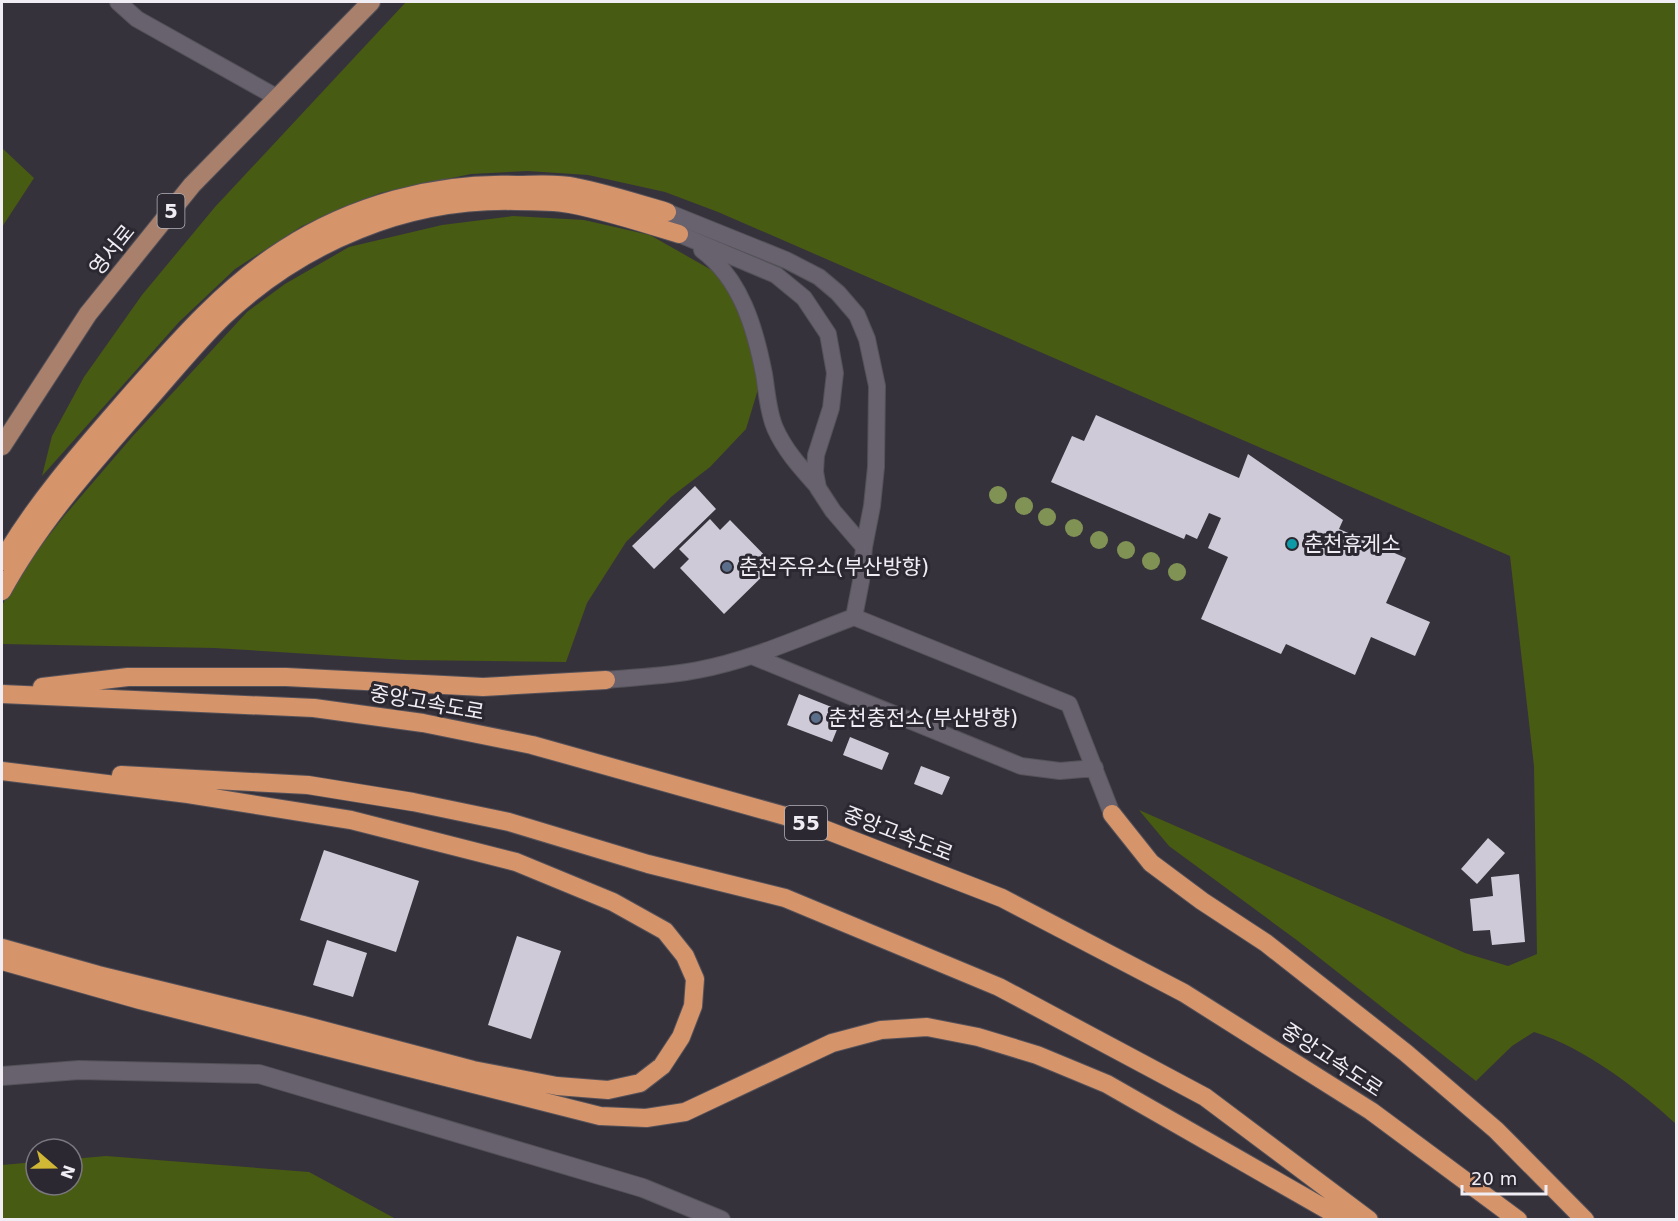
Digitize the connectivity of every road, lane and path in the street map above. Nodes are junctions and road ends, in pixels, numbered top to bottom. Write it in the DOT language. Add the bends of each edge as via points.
graph roads {
  1 [pos="118,2"];
  2 [pos="371,2"];
  3 [pos="278,98"];
  4 [pos="667,212"];
  5 [pos="679,234"];
  6 [pos="2,447"];
  7 [pos="818,488"];
  8 [pos="864,548"];
  9 [pos="2,561"];
  10 [pos="2,591"];
  11 [pos="854,617"];
  12 [pos="752,656"];
  13 [pos="606,680"];
  14 [pos="2,693"];
  15 [pos="1095,768"];
  16 [pos="2,770"];
  17 [pos="1112,814"];
  18 [pos="2,948"];
  19 [pos="2,962"];
  20 [pos="2,1076"];
  21 [pos="721,1220"];
  22 [pos="1345,1220"];
  23 [pos="1369,1220"];
  24 [pos="1518,1220"];
  25 [pos="1585,1220"];
  1 -- 3 [label="lane" via="137,19"];
  2 -- 3 [label="main road, 영서로 / 5"];
  3 -- 6 [label="main road, 영서로 / 5" via="192,185 96,305"];
  4 -- 8 [label="lane" via="819,277 857,315 867,339 877,386 876,467"];
  4 -- 9 [label="highway" via="573,186 481,184 430,190 371,206 328,225 283,250 194,324 49,489"];
  5 -- 7 [label="lane" via="717,261 735,285 753,327 774,427"];
  5 -- 7 [label="lane" via="776,275 804,298 828,334 835,373 831,408 816,455"];
  5 -- 10 [label="highway" via="569,204 502,200 421,209 371,224 328,244 267,281 224,317 72,488"];
  7 -- 8 [label="lane"];
  8 -- 11 [label="lane"];
  11 -- 12 [label="lane"];
  11 -- 15 [label="lane" via="1069,704"];
  12 -- 13 [label="lane" via="698,670"];
  12 -- 15 [label="lane" via="1021,766 1060,771"];
  13 -- 14 [label="highway" via="483,687 286,677 128,677"];
  14 -- 24 [label="highway, 중앙고속도로 / 55" via="314,708 423,723 532,745 803,821 1002,898 1184,993 1371,1111"];
  15 -- 17 [label="lane"];
  16 -- 18 [label="highway" via="351,820 516,862 613,902 665,931 685,956 695,979 693,1006 681,1037 662,1066 640,1083 608,1090 557,1086 473,1070"];
  16 -- 23 [label="highway" via="308,785 401,800 509,822 648,864 785,898 999,987 1204,1097"];
  17 -- 25 [label="highway" via="1151,863 1266,943 1406,1053 1496,1130"];
  19 -- 22 [label="highway" via="600,1116 646,1118 685,1112 832,1043 881,1030 927,1027 1037,1055 1107,1084"];
  20 -- 21 [label="street" via="79,1070 259,1074 643,1188"];
}
